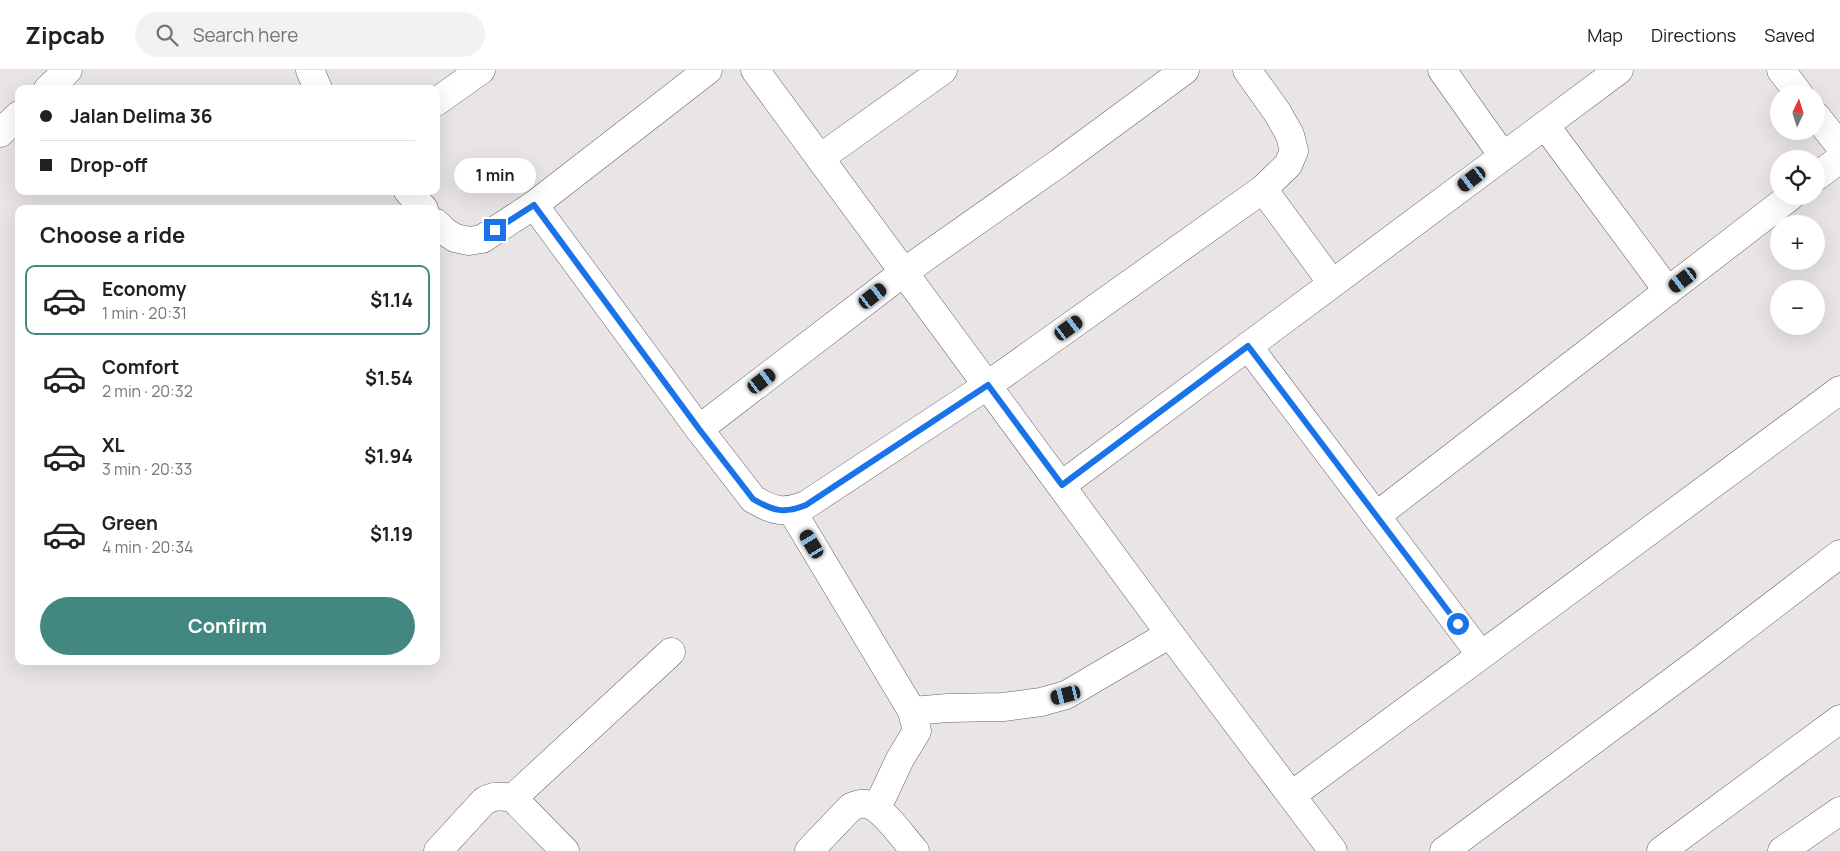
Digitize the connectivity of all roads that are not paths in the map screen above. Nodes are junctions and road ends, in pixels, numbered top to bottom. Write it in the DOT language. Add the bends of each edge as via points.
graph roads {
  1 [pos="68,70"];
  2 [pos="310,70"];
  3 [pos="481,70"];
  4 [pos="708,70"];
  5 [pos="755,70"];
  6 [pos="943,70"];
  7 [pos="1185,70"];
  8 [pos="1247,70"];
  9 [pos="1442,70"];
  10 [pos="1619,70"];
  11 [pos="1781,70"];
  12 [pos="52,85"];
  13 [pos="316,85"];
  14 [pos="1792,85"];
  15 [pos="440,99"];
  16 [pos="15,119"];
  17 [pos="1545,125"];
  18 [pos="1825,127"];
  19 [pos="0,133"];
  20 [pos="1840,146"];
  21 [pos="1503,156"];
  22 [pos="820,158"];
  23 [pos="1840,159"];
  24 [pos="1825,170"];
  25 [pos="1263,189"];
  26 [pos="412,195"];
  27 [pos="420,205"];
  28 [pos="534,205"];
  29 [pos="1779,205"];
  30 [pos="440,226"];
  31 [pos="904,272"];
  32 [pos="1332,283"];
  33 [pos="1668,291"];
  34 [pos="1248,346"];
  35 [pos="988,385"];
  36 [pos="1840,390"];
  37 [pos="699,429"];
  38 [pos="1062,485"];
  39 [pos="792,511"];
  40 [pos="1376,516"];
  41 [pos="1840,554"];
  42 [pos="1170,634"];
  43 [pos="671,652"];
  44 [pos="1481,656"];
  45 [pos="912,711"];
  46 [pos="1840,719"];
  47 [pos="1292,796"];
  48 [pos="513,798"];
  49 [pos="877,808"];
  50 [pos="1840,811"];
  51 [pos="438,851"];
  52 [pos="565,851"];
  53 [pos="809,851"];
  54 [pos="915,851"];
  55 [pos="1333,851"];
  56 [pos="1444,851"];
  57 [pos="1661,851"];
  58 [pos="1782,851"];
  1 -- 12 [label="street"];
  2 -- 13 [label="street"];
  3 -- 15 [label="street"];
  4 -- 28 [label="street"];
  5 -- 22 [label="street"];
  6 -- 22 [label="street"];
  7 -- 31 [label="street"];
  8 -- 25 [label="street" via="1277,112 1290,135 1294,151 1288,165"];
  9 -- 21 [label="street"];
  10 -- 17 [label="street"];
  11 -- 14 [label="street"];
  16 -- 19 [label="street"];
  17 -- 21 [label="street"];
  17 -- 33 [label="street"];
  18 -- 20 [label="street"];
  21 -- 32 [label="street"];
  22 -- 31 [label="street"];
  23 -- 24 [label="street"];
  25 -- 32 [label="street"];
  25 -- 35 [label="street"];
  26 -- 27 [label="street"];
  28 -- 30 [label="street" via="482,239 455,238"];
  28 -- 37 [label="street"];
  29 -- 33 [label="street"];
  31 -- 35 [label="street"];
  31 -- 37 [label="street"];
  32 -- 34 [label="street"];
  33 -- 40 [label="street"];
  34 -- 38 [label="street"];
  34 -- 40 [label="street"];
  35 -- 38 [label="street"];
  35 -- 39 [label="street" via="806,505"];
  36 -- 44 [label="street"];
  37 -- 39 [label="street" via="753,499 765,506"];
  38 -- 42 [label="street"];
  39 -- 45 [label="street"];
  40 -- 44 [label="street"];
  41 -- 56 [label="street"];
  42 -- 45 [label="street" via="1066,695 1003,707"];
  42 -- 47 [label="street"];
  43 -- 48 [label="street"];
  44 -- 47 [label="street"];
  45 -- 49 [label="street" via="917,731"];
  46 -- 57 [label="street"];
  47 -- 55 [label="street"];
  48 -- 51 [label="street" via="499,795 484,801"];
  48 -- 52 [label="street"];
  49 -- 53 [label="street" via="860,803 851,807"];
  49 -- 54 [label="street"];
  50 -- 58 [label="street"];
}
